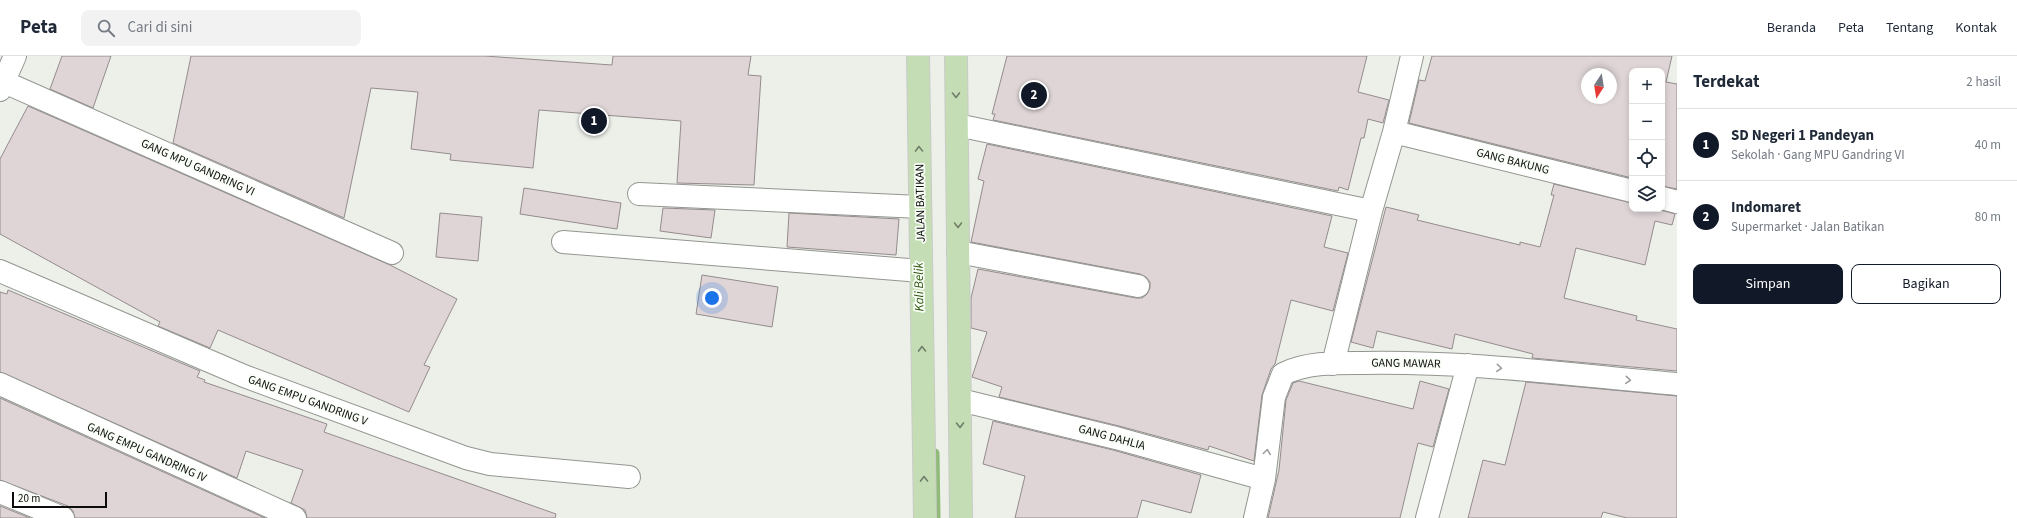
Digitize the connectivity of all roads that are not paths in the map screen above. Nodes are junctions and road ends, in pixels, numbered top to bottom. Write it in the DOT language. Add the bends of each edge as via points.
graph roads {
  1 [pos="16,56"];
  2 [pos="918,56"];
  3 [pos="956,56"];
  4 [pos="1412,56"];
  5 [pos="2,86"];
  6 [pos="957,125"];
  7 [pos="1394,132"];
  8 [pos="1629,190"];
  9 [pos="639,194"];
  10 [pos="1665,199"];
  11 [pos="1677,202"];
  12 [pos="920,207"];
  13 [pos="1371,211"];
  14 [pos="563,242"];
  15 [pos="958,252"];
  16 [pos="392,253"];
  17 [pos="0,271"];
  18 [pos="921,271"];
  19 [pos="1138,286"];
  20 [pos="1333,364"];
  21 [pos="1468,365"];
  22 [pos="0,384"];
  23 [pos="1677,384"];
  24 [pos="960,400"];
  25 [pos="629,477"];
  26 [pos="1264,479"];
  27 [pos="0,492"];
  28 [pos="63,518"];
  29 [pos="295,518"];
  30 [pos="925,518"];
  31 [pos="961,518"];
  32 [pos="1255,518"];
  33 [pos="1427,518"];
  1 -- 5 [label="street"];
  12 -- 2 [label="main road, JALAN BATIKAN, one-way"];
  3 -- 6 [label="main road, one-way"];
  4 -- 7 [label="street"];
  5 -- 16 [label="street, GANG MPU GANDRING VI"];
  6 -- 13 [label="street"];
  6 -- 15 [label="main road, one-way"];
  7 -- 8 [label="street, GANG BAKUNG"];
  7 -- 13 [label="street"];
  9 -- 12 [label="street"];
  10 -- 11 [label="street"];
  12 -- 18 [label="main road, JALAN BATIKAN"];
  13 -- 20 [label="street"];
  14 -- 18 [label="street"];
  15 -- 19 [label="street"];
  15 -- 24 [label="main road"];
  17 -- 25 [label="street, GANG EMPU GANDRING V" via="244,376 466,458 490,464"];
  30 -- 18 [label="main road, JALAN BATIKAN, one-way"];
  20 -- 21 [label="street, GANG MAWAR" via="1417,362"];
  26 -- 20 [label="street, GANG MAWAR, one-way" via="1274,397 1283,374 1296,368"];
  21 -- 23 [label="street, GANG MAWAR, one-way"];
  21 -- 33 [label="street"];
  22 -- 29 [label="street, GANG EMPU GANDRING IV"];
  24 -- 26 [label="street, GANG DAHLIA" via="1116,438"];
  24 -- 31 [label="main road, one-way"];
  26 -- 32 [label="street, GANG MAWAR"];
  27 -- 28 [label="street"];
}
